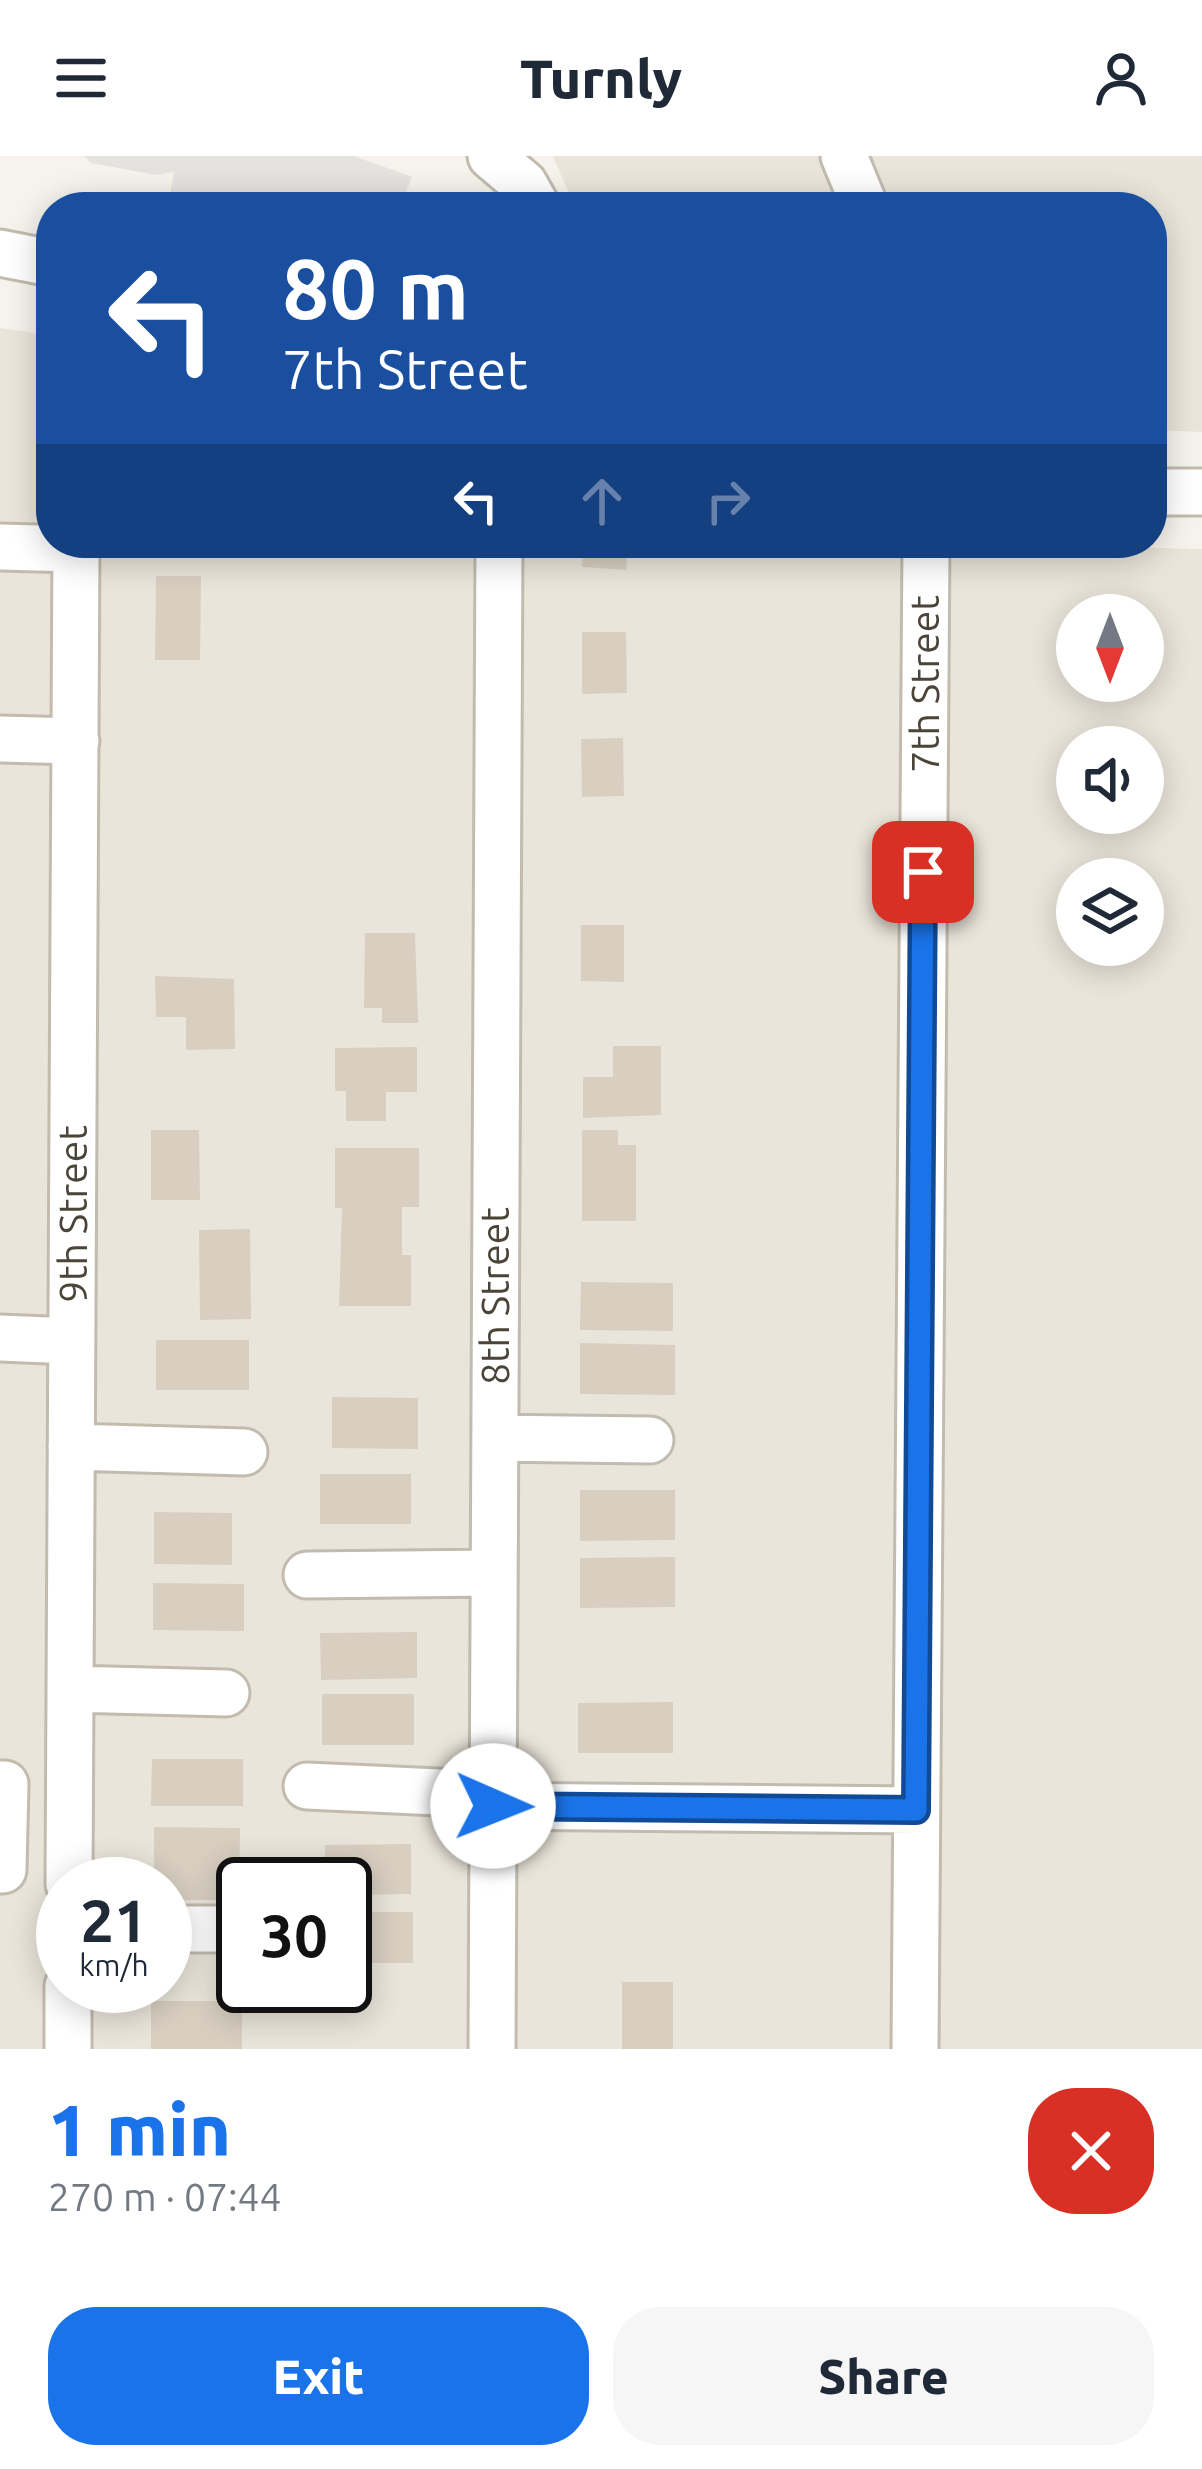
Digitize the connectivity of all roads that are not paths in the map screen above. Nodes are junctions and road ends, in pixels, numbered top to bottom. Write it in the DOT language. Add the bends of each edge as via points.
graph roads {
  1 [pos="491,156"];
  2 [pos="844,156"];
  3 [pos="529,192"];
  4 [pos="859,192"];
  5 [pos="0,253"];
  6 [pos="36,260"];
  7 [pos="1167,492"];
  8 [pos="1202,492"];
  9 [pos="0,547"];
  10 [pos="36,547"];
  11 [pos="76,558"];
  12 [pos="499,558"];
  13 [pos="926,558"];
  14 [pos="0,739"];
  15 [pos="76,741"];
  16 [pos="0,1338"];
  17 [pos="72,1341"];
  18 [pos="0,1376"];
  19 [pos="495,1438"];
  20 [pos="650,1440"];
  21 [pos="71,1447"];
  22 [pos="244,1452"];
  23 [pos="494,1573"];
  24 [pos="307,1575"];
  25 [pos="70,1689"];
  26 [pos="226,1694"];
  27 [pos="307,1786"];
  28 [pos="493,1806"];
  29 [pos="916,1810"];
  30 [pos="1,1827"];
  31 [pos="69,1829"];
  32 [pos="69,1857"];
  33 [pos="68,2013"];
  34 [pos="68,2049"];
  35 [pos="491,2049"];
  36 [pos="915,2049"];
  1 -- 3 [label="street"];
  2 -- 4 [label="street"];
  5 -- 6 [label="street"];
  7 -- 8 [label="street"];
  9 -- 10 [label="street"];
  11 -- 15 [label="street, 9th Street"];
  12 -- 19 [label="street, 8th Street"];
  13 -- 29 [label="street, 7th Street"];
  14 -- 15 [label="street"];
  15 -- 17 [label="street, 9th Street"];
  16 -- 17 [label="street"];
  16 -- 18 [label="street"];
  17 -- 21 [label="street, 9th Street"];
  19 -- 20 [label="street"];
  19 -- 23 [label="street, 8th Street"];
  21 -- 22 [label="street"];
  21 -- 25 [label="street, 9th Street"];
  23 -- 24 [label="street"];
  23 -- 28 [label="street, 8th Street"];
  25 -- 26 [label="street"];
  25 -- 31 [label="street, 9th Street"];
  27 -- 28 [label="street" via="460,1792"];
  28 -- 29 [label="street"];
  28 -- 35 [label="street, 8th Street"];
  29 -- 36 [label="street, 7th Street"];
  30 -- 31 [label="street"];
  31 -- 32 [label="street, 9th Street"];
  33 -- 34 [label="street"];
}
